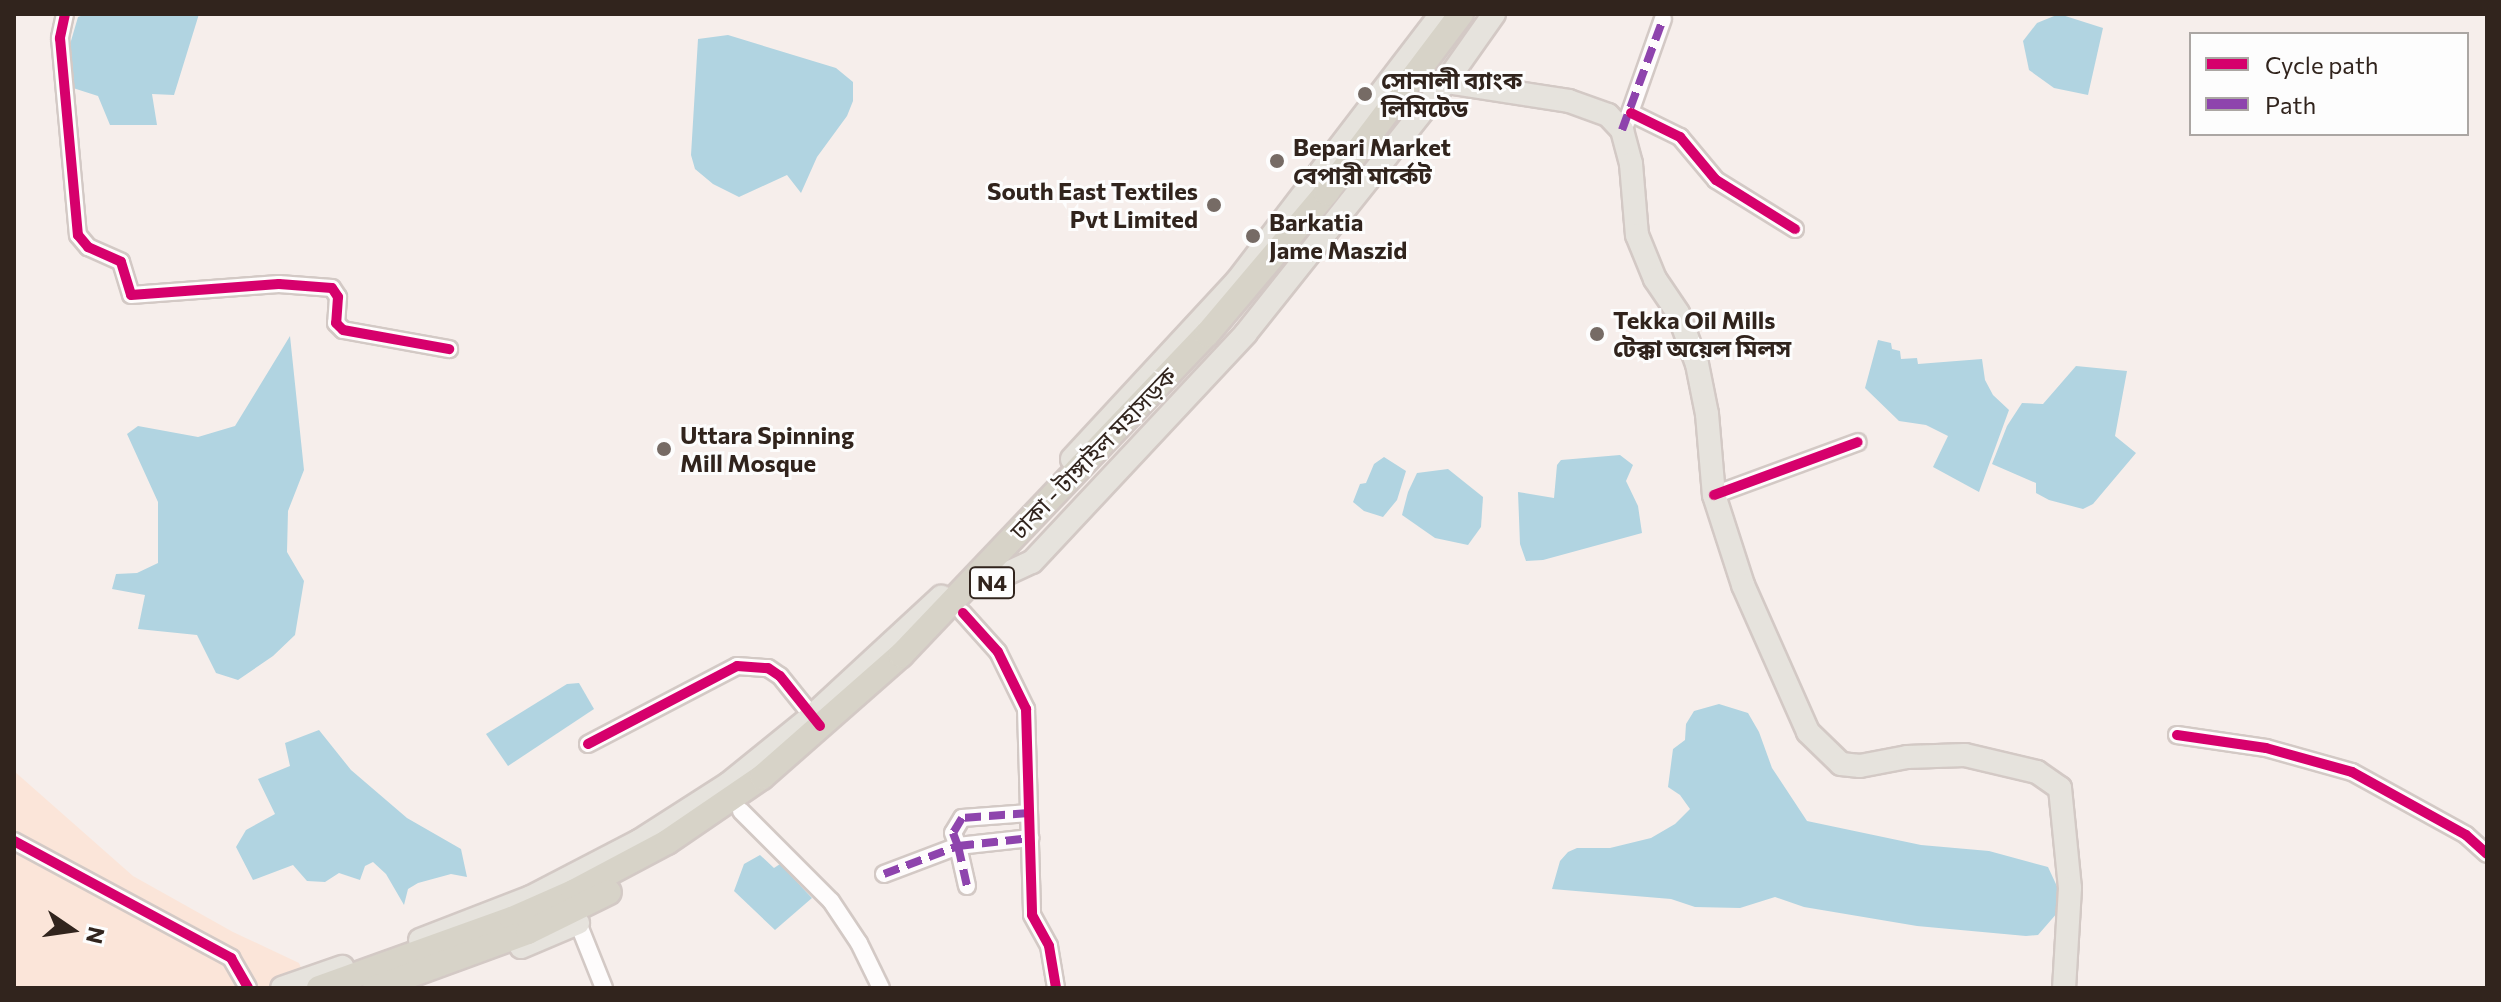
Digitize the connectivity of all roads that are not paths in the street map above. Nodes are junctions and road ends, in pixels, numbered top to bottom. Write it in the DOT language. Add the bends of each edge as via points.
graph roads {
  1 [pos="65,14"];
  2 [pos="1441,14"];
  3 [pos="1461,14"];
  4 [pos="1476,14"];
  5 [pos="1494,14"];
  6 [pos="1663,19"];
  7 [pos="1446,82"];
  8 [pos="1627,122"];
  9 [pos="1795,229"];
  10 [pos="449,349"];
  11 [pos="1858,442"];
  12 [pos="1714,495"];
  13 [pos="992,562"];
  14 [pos="963,613"];
  15 [pos="816,721"];
  16 [pos="2177,735"];
  17 [pos="588,744"];
  18 [pos="741,811"];
  19 [pos="1029,813"];
  20 [pos="1031,838"];
  21 [pos="14,841"];
  22 [pos="958,846"];
  23 [pos="2487,854"];
  24 [pos="884,874"];
  25 [pos="967,886"];
  26 [pos="575,917"];
  27 [pos="248,988"];
  28 [pos="282,988"];
  29 [pos="319,988"];
  30 [pos="375,988"];
  31 [pos="407,988"];
  32 [pos="604,988"];
  33 [pos="881,988"];
  34 [pos="1056,988"];
  35 [pos="2064,988"];
  1 -- 10 [label="street" via="60,38 78,235 88,247 121,262 131,295 279,284 332,288 338,297 336,323 343,330"];
  2 -- 13 [label="main road" via="1237,281"];
  3 -- 13 [label="highway, ঢাকা - টাঙ্গাইল মহাসড়ক / N4" via="1326,193 1217,322"];
  4 -- 13 [label="highway, ঢাকা - টাঙ্গাইল মহাসড়ক / N4" via="1333,203 1214,345"];
  5 -- 7 [label="main road"];
  6 -- 8 [label="street"];
  7 -- 8 [label="main road" via="1569,101"];
  7 -- 13 [label="main road" via="1246,333 1032,562"];
  8 -- 9 [label="street" via="1680,137 1716,180"];
  8 -- 12 [label="main road" via="1637,235 1655,279 1678,313 1697,364"];
  11 -- 12 [label="street"];
  12 -- 35 [label="main road" via="1743,585 1808,732 1827,754 1841,764 1860,766 1907,757 1965,755 2037,772 2060,788 2070,888"];
  13 -- 14 [label="highway, ঢাকা - টাঙ্গাইল মহাসড়ক / N4"];
  13 -- 15 [label="highway, ঢাকা - টাঙ্গাইল মহাসড়ক / N4" via="901,655"];
  14 -- 18 [label="highway, ঢাকা - টাঙ্গাইল মহাসড়ক / N4" via="910,666"];
  14 -- 19 [label="street" via="998,652 1026,709"];
  15 -- 17 [label="street" via="792,687 768,668 737,666"];
  15 -- 28 [label="main road" via="639,841 531,897"];
  15 -- 29 [label="highway, ঢাকা - টাঙ্গাইল মহাসড়ক / N4" via="729,801 619,869 512,919"];
  16 -- 23 [label="street" via="2266,748 2352,772 2466,835"];
  18 -- 26 [label="highway, ঢাকা - টাঙ্গাইল মহাসড়ক / N4"];
  18 -- 33 [label="street" via="831,901"];
  19 -- 20 [label="street"];
  19 -- 22 [label="street" via="962,818 953,833"];
  20 -- 22 [label="street"];
  20 -- 34 [label="street" via="1032,915 1049,946"];
  21 -- 27 [label="street" via="231,958"];
  22 -- 24 [label="street"];
  22 -- 25 [label="street"];
  26 -- 30 [label="highway, ঢাকা - টাঙ্গাইল মহাসড়ক / N4"];
  26 -- 31 [label="main road"];
  26 -- 32 [label="street"];
}
